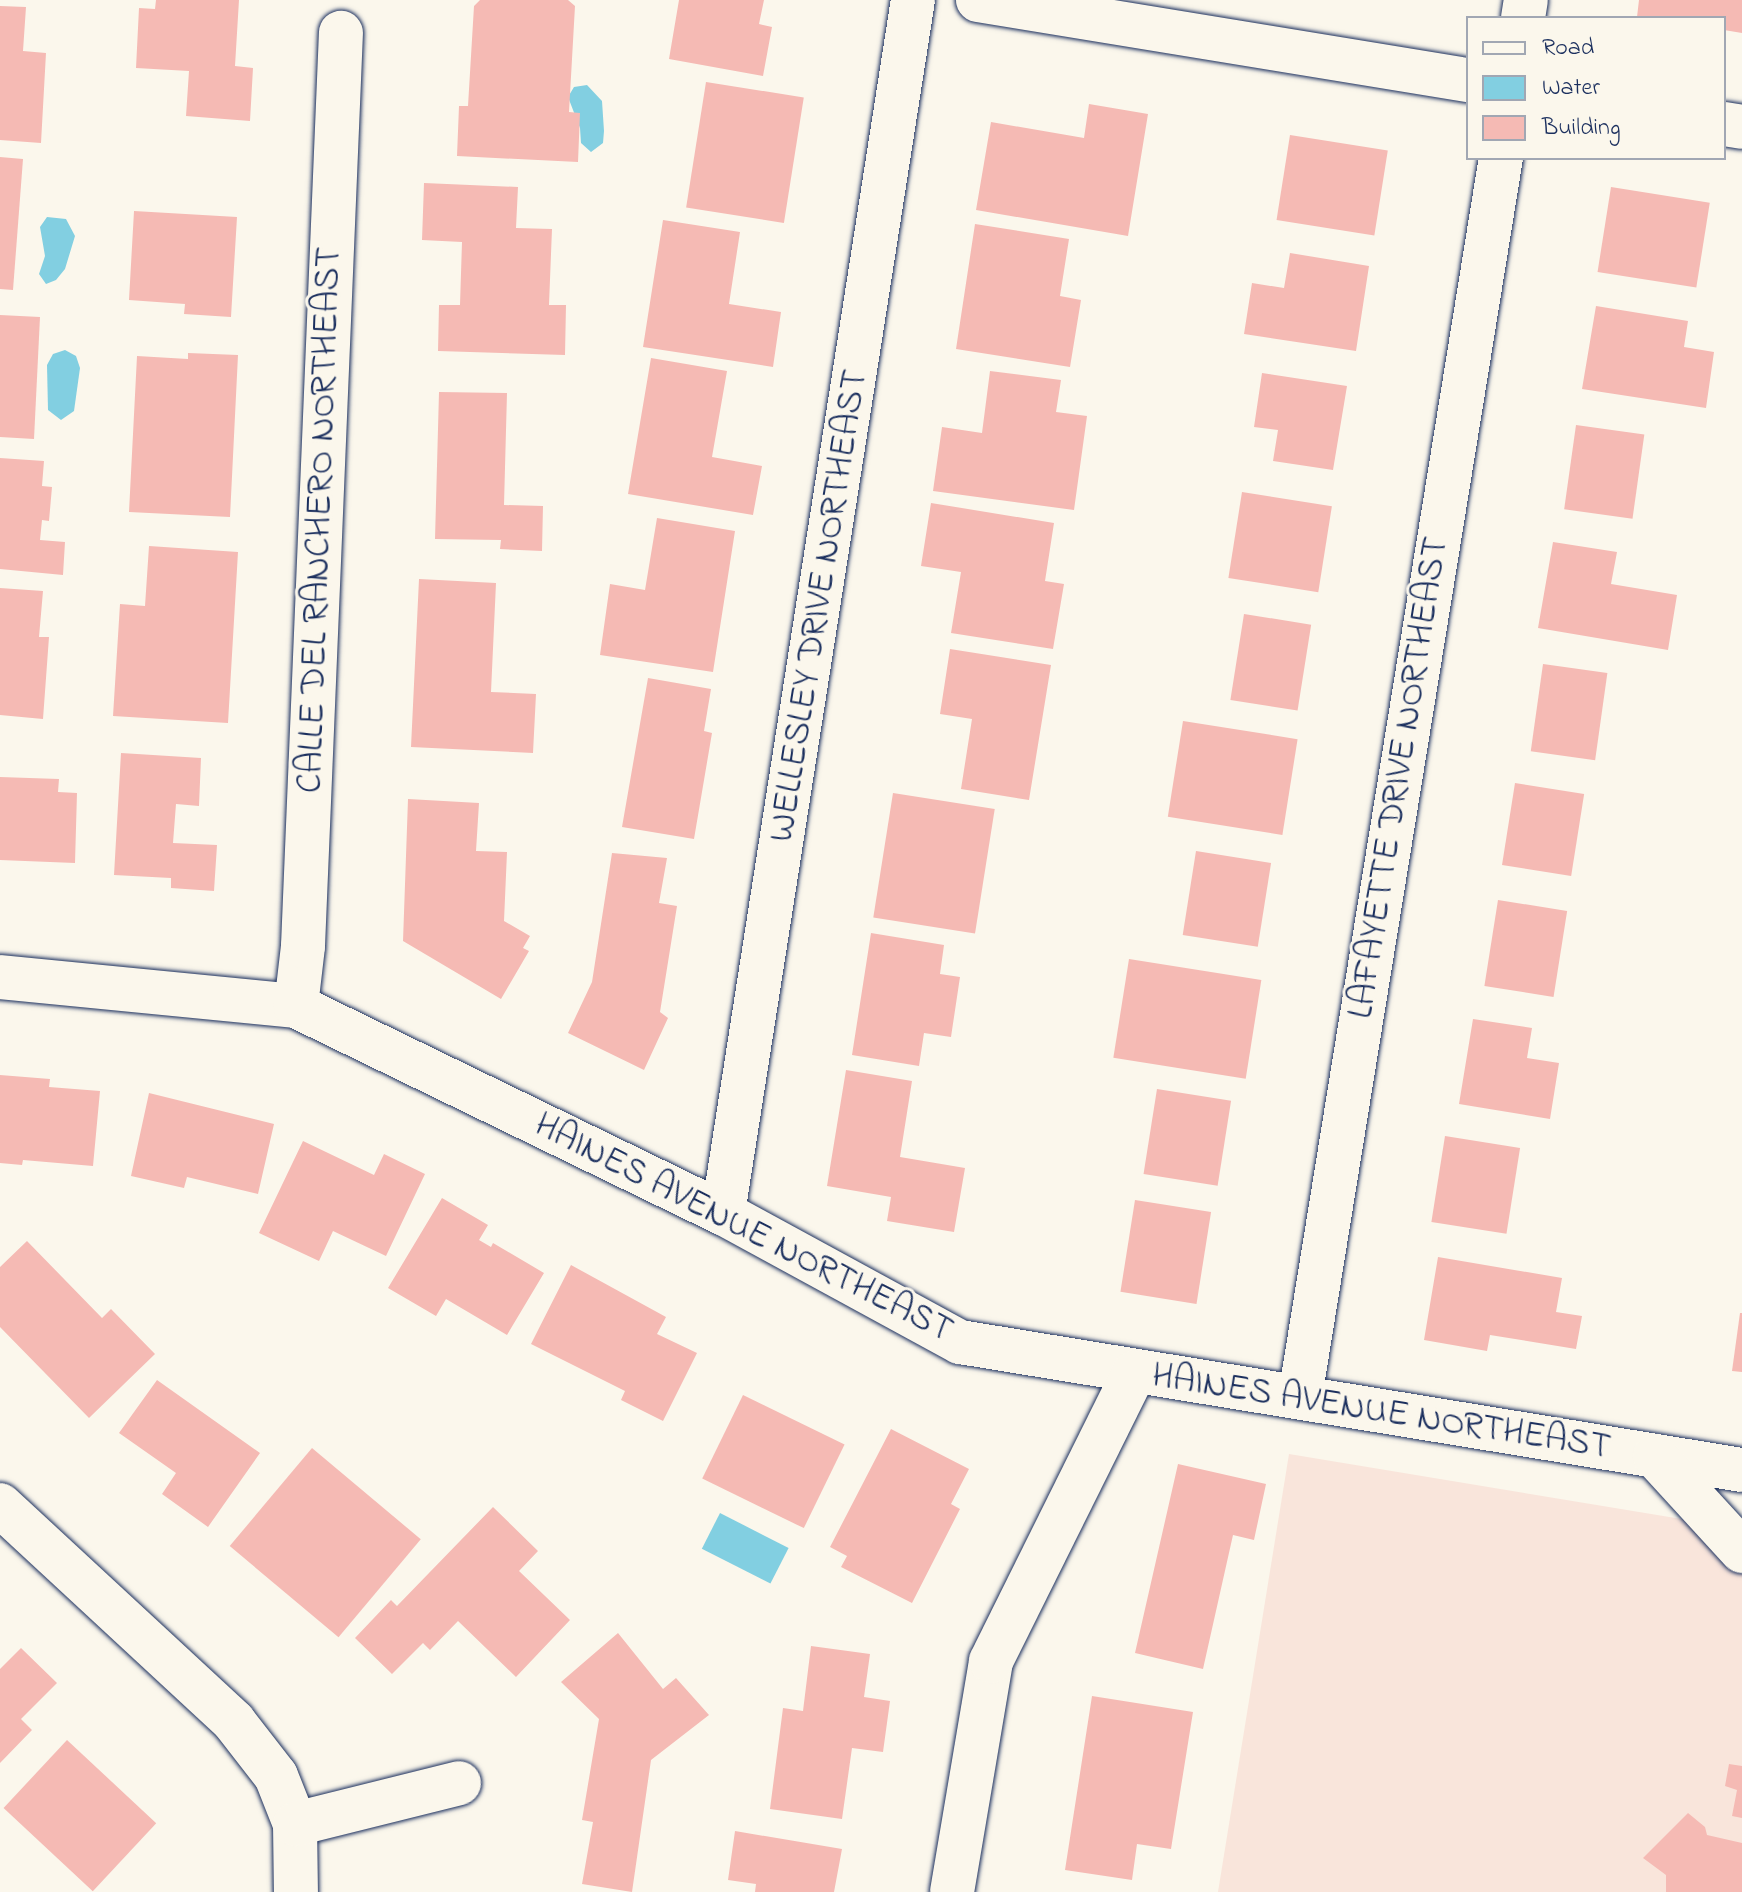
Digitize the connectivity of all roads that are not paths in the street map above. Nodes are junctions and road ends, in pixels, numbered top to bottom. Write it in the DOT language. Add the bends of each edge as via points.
graph roads {
  1 [pos="978,0"];
  2 [pos="918,1"];
  3 [pos="341,33"];
  4 [pos="1466,80"];
  5 [pos="1501,160"];
  6 [pos="0,977"];
  7 [pos="296,1006"];
  8 [pos="723,1213"];
  9 [pos="1134,1373"];
  10 [pos="1300,1397"];
  11 [pos="1655,1456"];
  12 [pos="1742,1470"];
  13 [pos="0,1506"];
  14 [pos="1738,1545"];
  15 [pos="459,1783"];
  16 [pos="295,1824"];
  17 [pos="296,1892"];
  18 [pos="952,1892"];
  1 -- 4 [label="street"];
  2 -- 8 [label="street, WELLESLEY DRIVE NORTHEAST"];
  3 -- 7 [label="street, CALLE DEL RANCHERO NORTHEAST" via="303,946"];
  5 -- 10 [label="street, LAFAYETTE DRIVE NORTHEAST"];
  6 -- 7 [label="street, HAINES AVENUE NORTHEAST"];
  7 -- 8 [label="street, HAINES AVENUE NORTHEAST"];
  8 -- 9 [label="street, HAINES AVENUE NORTHEAST" via="960,1342"];
  9 -- 10 [label="street, HAINES AVENUE NORTHEAST"];
  9 -- 18 [label="street" via="991,1661"];
  10 -- 11 [label="street, HAINES AVENUE NORTHEAST"];
  11 -- 12 [label="street, HAINES AVENUE NORTHEAST"];
  11 -- 14 [label="street"];
  13 -- 16 [label="street" via="234,1722 276,1776"];
  15 -- 16 [label="street"];
  16 -- 17 [label="street"];
}
